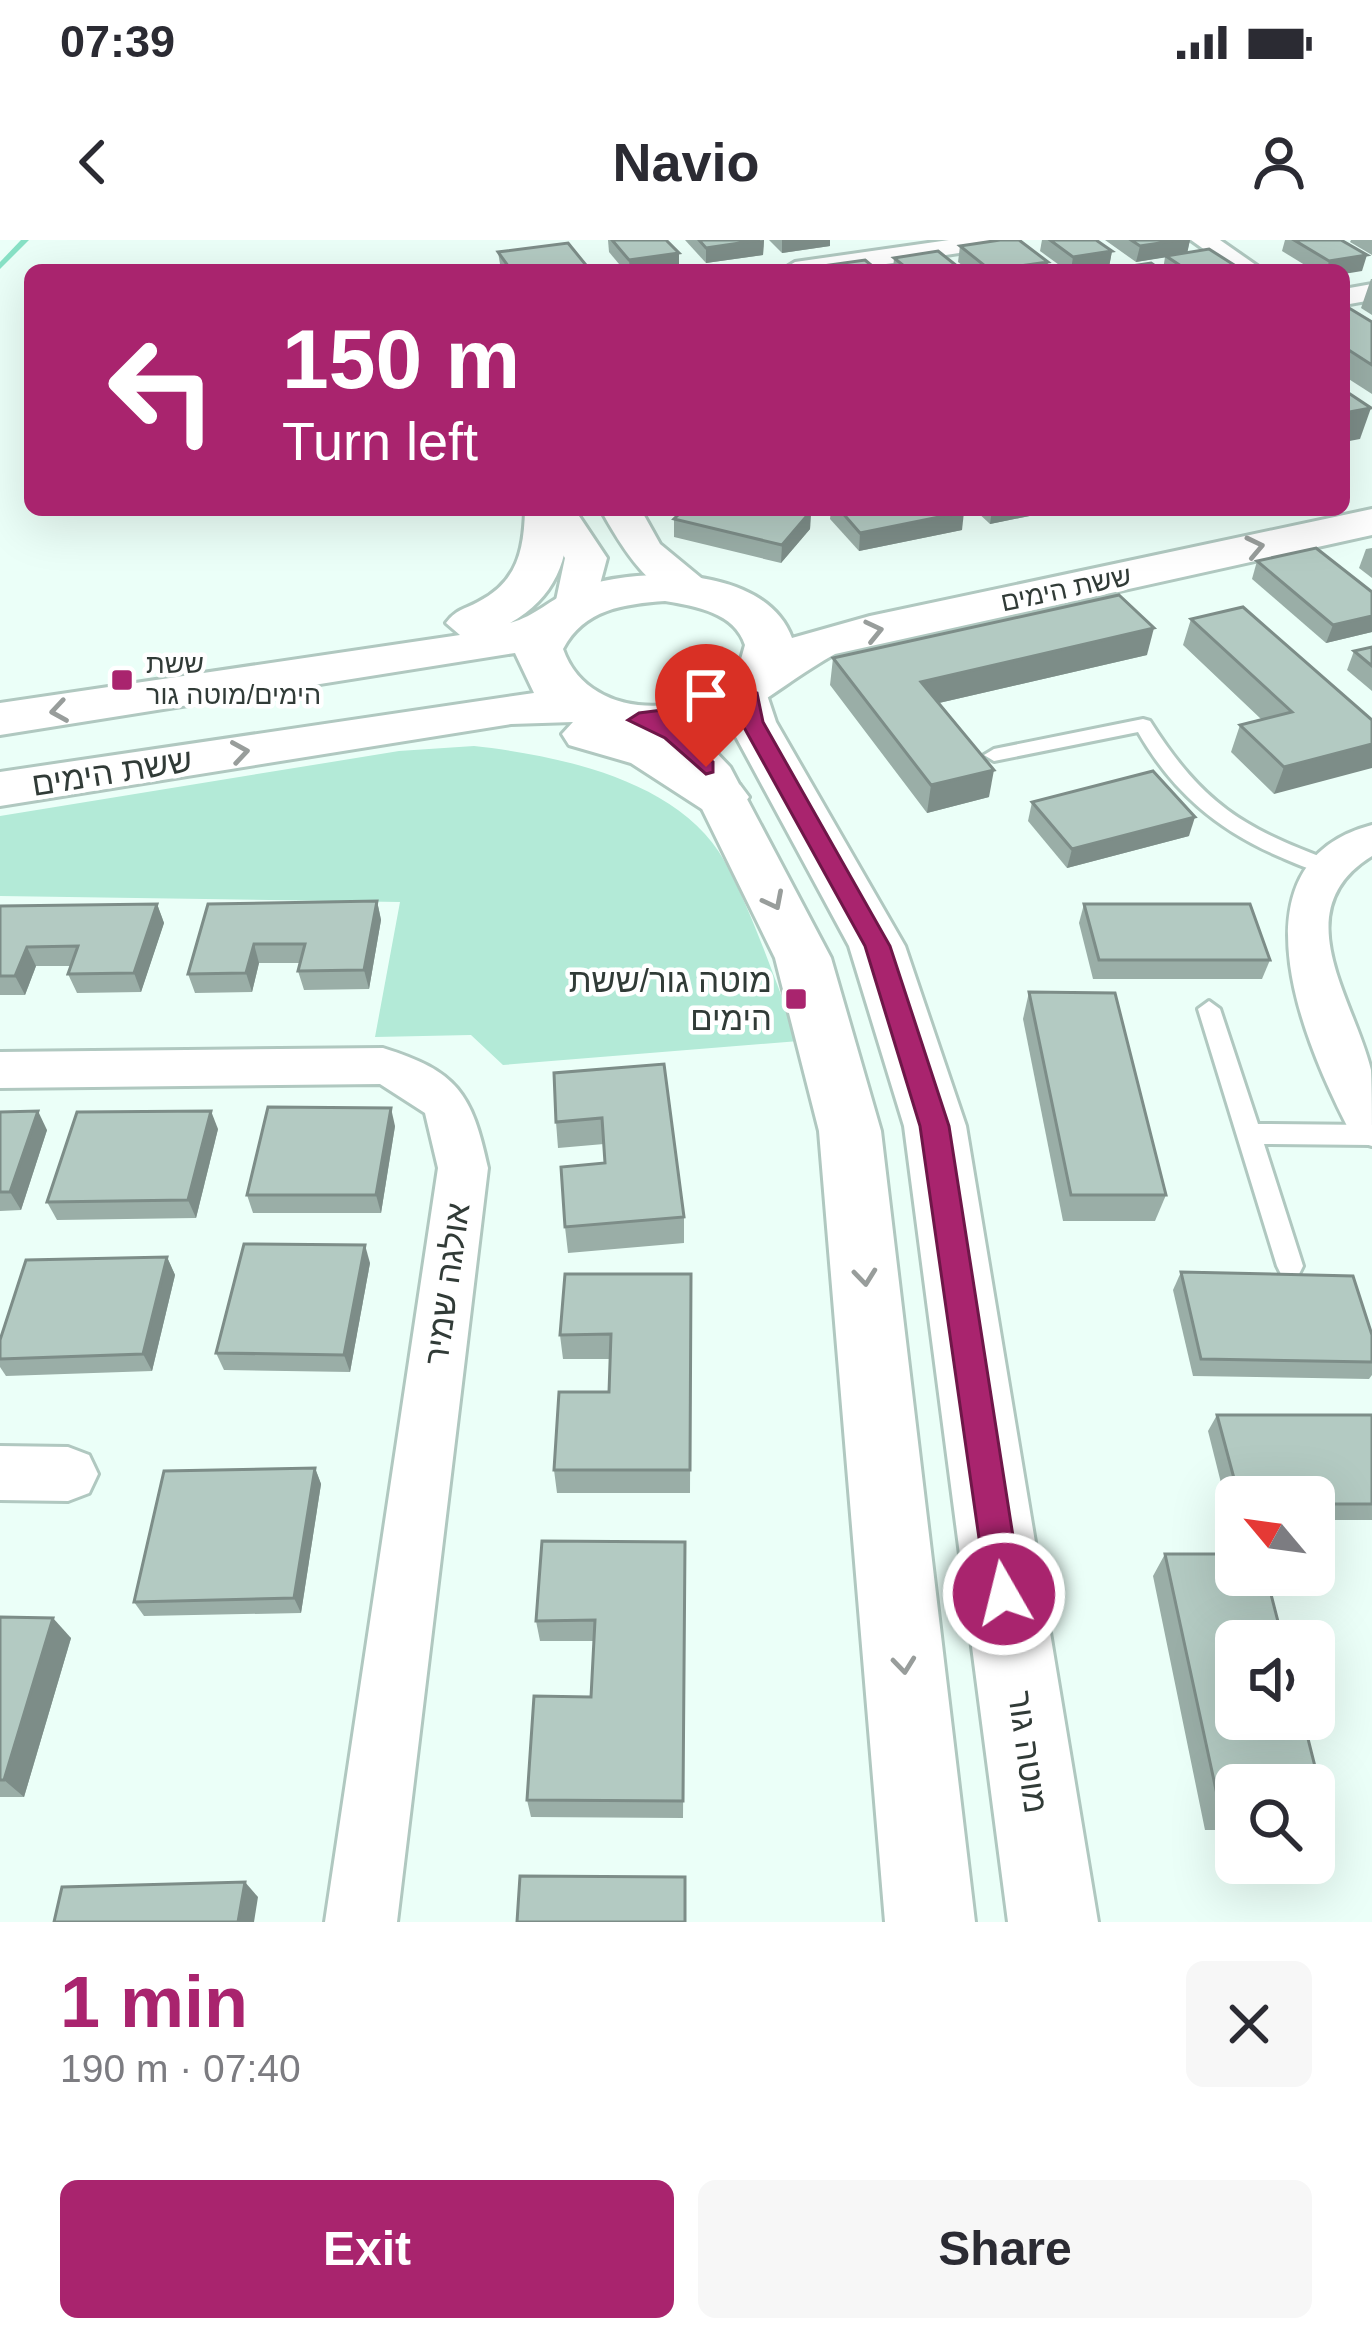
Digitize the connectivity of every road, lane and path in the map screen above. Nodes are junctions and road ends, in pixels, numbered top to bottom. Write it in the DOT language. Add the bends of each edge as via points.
graph roads {
  1 [pos="999,240"];
  2 [pos="1203,240"];
  3 [pos="836,264"];
  4 [pos="1241,264"];
  5 [pos="551,516"];
  6 [pos="555,516"];
  7 [pos="624,516"];
  8 [pos="1204,516"];
  9 [pos="1372,522"];
  10 [pos="853,590"];
  11 [pos="712,596"];
  12 [pos="797,601"];
  13 [pos="562,617"];
  14 [pos="346,668"];
  15 [pos="756,683"];
  16 [pos="581,706"];
  17 [pos="454,718"];
  18 [pos="0,719"];
  19 [pos="639,720"];
  20 [pos="994,755"];
  21 [pos="0,790"];
  22 [pos="721,797"];
  23 [pos="1372,838"];
  24 [pos="1325,866"];
  25 [pos="1209,1009"];
  26 [pos="0,1070"];
  27 [pos="1372,1131"];
  28 [pos="1248,1134"];
  29 [pos="1290,1266"];
  30 [pos="0,1473"];
  31 [pos="68,1474"];
  32 [pos="362,1922"];
  33 [pos="930,1922"];
  34 [pos="1054,1922"];
  1 -- 3 [label="street"];
  2 -- 4 [label="street"];
  5 -- 14 [label="main road" via="548,551 522,594 486,618"];
  6 -- 13 [label="street" via="586,558"];
  7 -- 11 [label="street" via="644,550"];
  8 -- 10 [label="main road, ששת הימים"];
  15 -- 9 [label="main road, ששת הימים, one-way" via="835,640"];
  11 -- 12 [label="main road"];
  11 -- 13 [label="main road, ששת הימים" via="634,589"];
  11 -- 15 [label="main road" via="766,632 771,652"];
  13 -- 14 [label="main road, ששת הימים" via="485,646"];
  13 -- 16 [label="main road" via="538,649 540,670"];
  14 -- 18 [label="main road, ששת הימים, one-way"];
  15 -- 19 [label="main road, ששת הימים" via="698,714"];
  15 -- 34 [label="street, מוטה גור" via="752,722 877,946 934,1126"];
  16 -- 17 [label="main road, ששת הימים"];
  16 -- 19 [label="main road, ששת הימים"];
  21 -- 17 [label="main road, ששת הימים, one-way"];
  17 -- 22 [label="main road" via="614,740 664,759"];
  19 -- 22 [label="street" via="672,734 706,767"];
  20 -- 24 [label="lane" via="1144,725 1186,788 1248,838"];
  22 -- 33 [label="street, one-way" via="803,958 850,1131"];
  23 -- 24 [label="street"];
  24 -- 27 [label="street" via="1306,904 1308,964"];
  25 -- 28 [label="lane"];
  26 -- 32 [label="street, אולגה שמיר" via="383,1066 429,1082 453,1114 463,1168"];
  27 -- 28 [label="lane"];
  28 -- 29 [label="lane"];
  30 -- 31 [label="street"];
}
